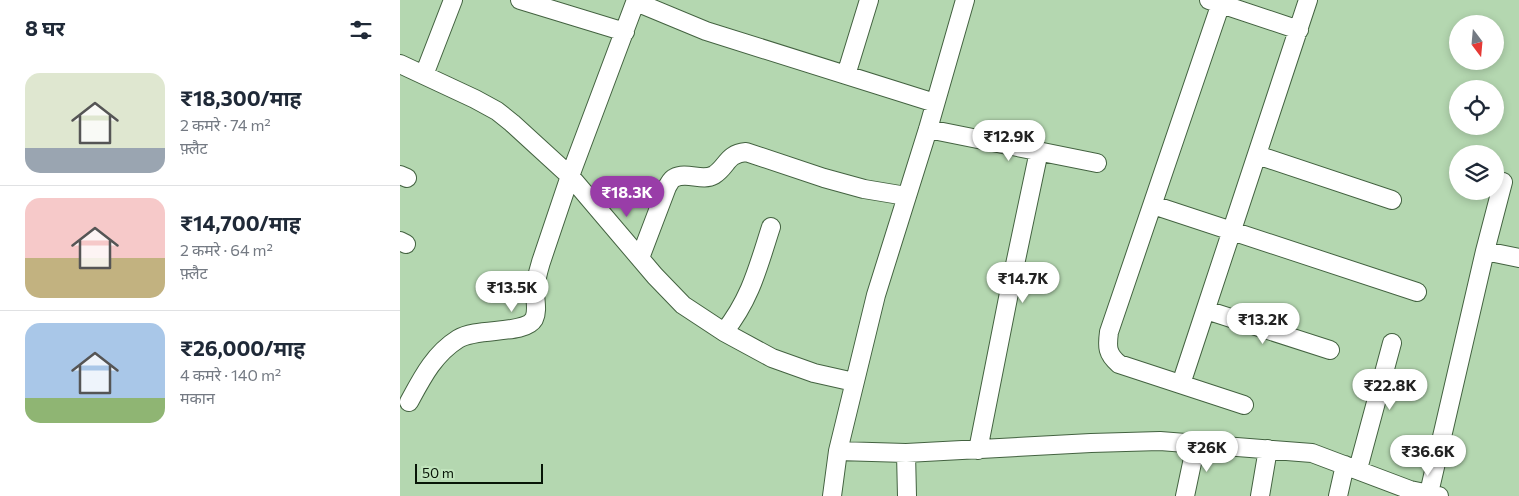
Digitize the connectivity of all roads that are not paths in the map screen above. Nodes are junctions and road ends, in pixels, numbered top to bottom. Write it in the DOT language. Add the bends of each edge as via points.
graph roads {
  1 [pos="453,0"];
  2 [pos="520,0"];
  3 [pos="869,0"];
  4 [pos="965,0"];
  5 [pos="1308,0"];
  6 [pos="636,1"];
  7 [pos="1217,1"];
  8 [pos="1299,30"];
  9 [pos="625,32"];
  10 [pos="400,64"];
  11 [pos="424,75"];
  12 [pos="846,75"];
  13 [pos="935,103"];
  14 [pos="928,129"];
  15 [pos="1039,151"];
  16 [pos="1257,155"];
  17 [pos="1097,163"];
  18 [pos="570,176"];
  19 [pos="906,196"];
  20 [pos="1392,200"];
  21 [pos="1498,200"];
  22 [pos="1153,205"];
  23 [pos="771,227"];
  24 [pos="1232,231"];
  25 [pos="1485,250"];
  26 [pos="640,258"];
  27 [pos="1519,258"];
  28 [pos="1418,292"];
  29 [pos="1206,310"];
  30 [pos="724,332"];
  31 [pos="1392,344"];
  32 [pos="1330,350"];
  33 [pos="854,382"];
  34 [pos="1181,384"];
  35 [pos="409,402"];
  36 [pos="1244,405"];
  37 [pos="1196,444"];
  38 [pos="1268,449"];
  39 [pos="978,450"];
  40 [pos="838,451"];
  41 [pos="906,453"];
  42 [pos="1351,467"];
  43 [pos="1423,494"];
  44 [pos="832,496"];
  45 [pos="907,496"];
  46 [pos="1185,496"];
  47 [pos="1260,496"];
  48 [pos="1338,496"];
  1 -- 11 [label="street"];
  2 -- 9 [label="street"];
  3 -- 12 [label="street"];
  4 -- 13 [label="street"];
  5 -- 8 [label="street"];
  6 -- 9 [label="street"];
  6 -- 12 [label="street" via="706,31"];
  7 -- 8 [label="street"];
  7 -- 22 [label="street"];
  8 -- 16 [label="street"];
  9 -- 18 [label="street"];
  10 -- 11 [label="street"];
  11 -- 18 [label="street" via="497,111"];
  12 -- 13 [label="street"];
  13 -- 14 [label="street"];
  14 -- 15 [label="street"];
  14 -- 19 [label="street"];
  15 -- 17 [label="street"];
  15 -- 39 [label="street"];
  16 -- 20 [label="street"];
  16 -- 24 [label="street"];
  18 -- 26 [label="street"];
  18 -- 35 [label="street" via="537,276 534,318 528,326 517,329 476,332 459,338 428,368"];
  19 -- 26 [label="street" via="864,189 738,152 713,175 673,178"];
  19 -- 33 [label="street"];
  21 -- 25 [label="street"];
  22 -- 24 [label="street"];
  22 -- 34 [label="street" via="1107,345 1111,357 1119,364"];
  23 -- 30 [label="street" via="751,290"];
  24 -- 28 [label="street"];
  24 -- 29 [label="street"];
  25 -- 27 [label="street"];
  25 -- 43 [label="street"];
  26 -- 30 [label="street" via="683,305"];
  29 -- 32 [label="street"];
  29 -- 34 [label="street"];
  30 -- 33 [label="street" via="772,358 814,373"];
  31 -- 42 [label="street"];
  33 -- 40 [label="street"];
  34 -- 36 [label="street"];
  37 -- 38 [label="street"];
  37 -- 39 [label="street" via="1111,442"];
  37 -- 46 [label="street"];
  38 -- 42 [label="street" via="1312,453"];
  38 -- 47 [label="street"];
  39 -- 41 [label="street"];
  40 -- 41 [label="street"];
  40 -- 44 [label="street"];
  41 -- 45 [label="street"];
  42 -- 43 [label="street"];
  42 -- 48 [label="street"];
}
